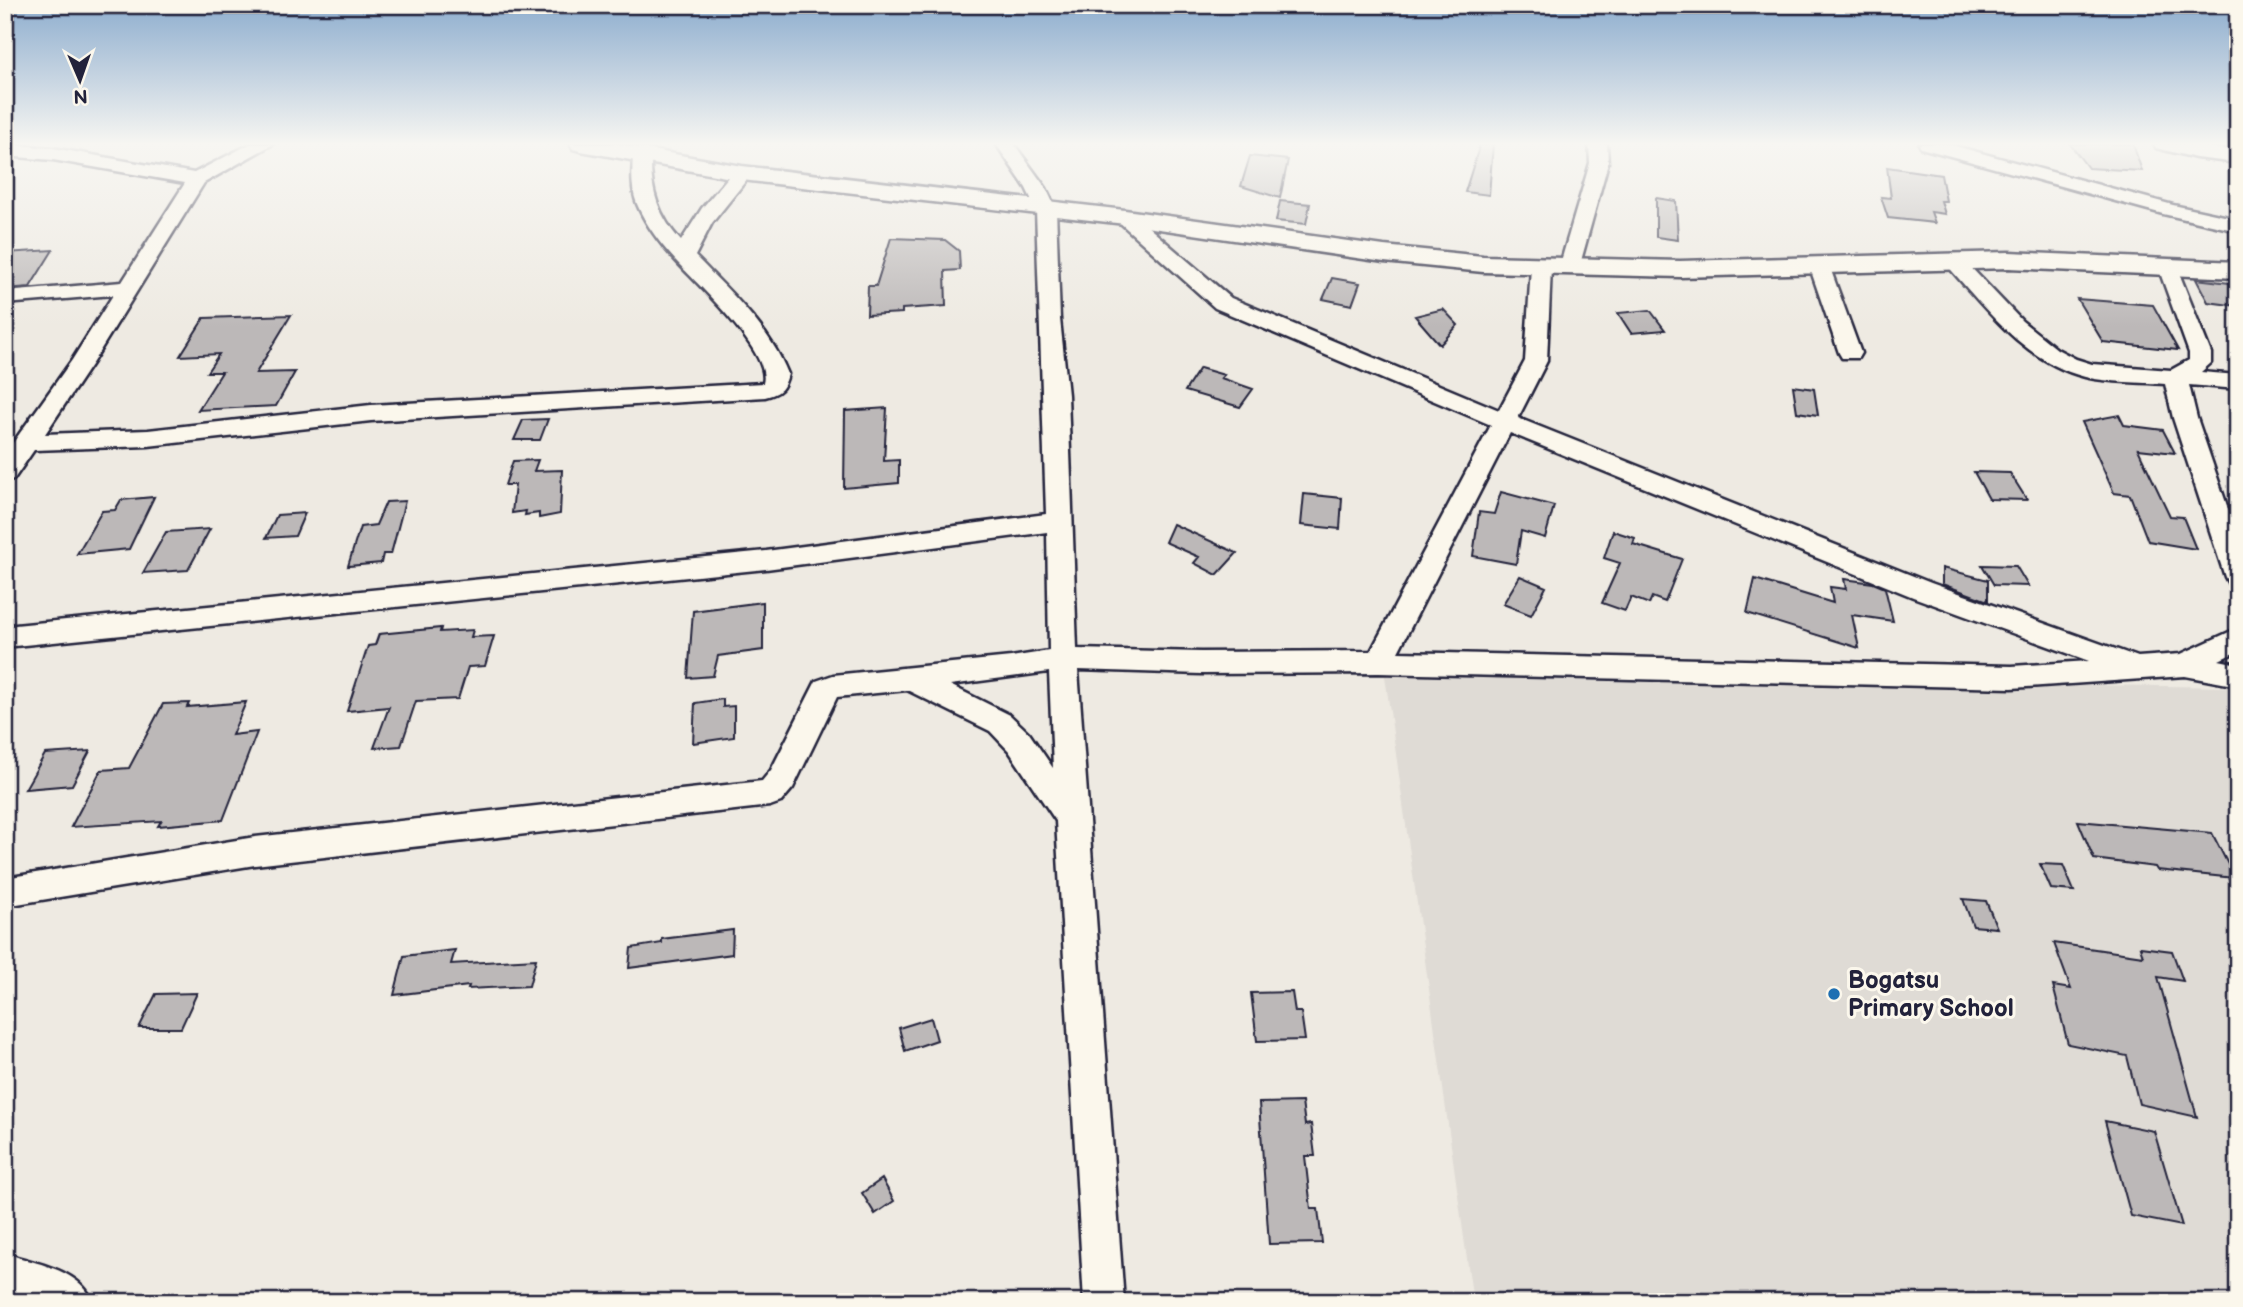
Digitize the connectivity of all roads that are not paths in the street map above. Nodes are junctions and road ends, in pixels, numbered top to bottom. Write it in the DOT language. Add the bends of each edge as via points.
graph roads {
  1 [pos="180,205"];
  2 [pos="647,205"];
  3 [pos="714,205"];
  4 [pos="1012,205"];
  5 [pos="1044,205"];
  6 [pos="1587,205"];
  7 [pos="2152,205"];
  8 [pos="1046,209"];
  9 [pos="1125,217"];
  10 [pos="2238,225"];
  11 [pos="684,257"];
  12 [pos="1953,260"];
  13 [pos="1819,264"];
  14 [pos="1541,267"];
  15 [pos="2168,267"];
  16 [pos="1569,268"];
  17 [pos="2238,270"];
  18 [pos="127,288"];
  19 [pos="5,299"];
  20 [pos="1850,353"];
  21 [pos="2175,377"];
  22 [pos="2238,382"];
  23 [pos="1504,420"];
  24 [pos="27,442"];
  25 [pos="5,473"];
  26 [pos="1060,521"];
  27 [pos="2238,577"];
  28 [pos="5,637"];
  29 [pos="2238,638"];
  30 [pos="1063,659"];
  31 [pos="1379,662"];
  32 [pos="2185,664"];
  33 [pos="2138,667"];
  34 [pos="2238,676"];
  35 [pos="907,677"];
  36 [pos="1071,819"];
  37 [pos="5,892"];
  38 [pos="5,1273"];
  39 [pos="73,1302"];
  40 [pos="1104,1302"];
  1 -- 18 [label="street"];
  2 -- 11 [label="street" via="655,224"];
  3 -- 11 [label="street"];
  4 -- 8 [label="street"];
  5 -- 8 [label="street"];
  6 -- 16 [label="street"];
  7 -- 10 [label="street"];
  8 -- 9 [label="street"];
  8 -- 26 [label="street"];
  9 -- 14 [label="street" via="1384,254"];
  9 -- 23 [label="street" via="1223,303"];
  11 -- 24 [label="street" via="735,310 774,364 773,387 371,413 148,438"];
  12 -- 13 [label="street"];
  12 -- 15 [label="street"];
  12 -- 21 [label="street" via="2053,358 2089,371"];
  13 -- 16 [label="street"];
  13 -- 20 [label="street"];
  14 -- 16 [label="street"];
  14 -- 23 [label="street" via="1536,361"];
  15 -- 17 [label="street"];
  15 -- 21 [label="street" via="2200,353 2200,363"];
  18 -- 19 [label="street"];
  18 -- 24 [label="street"];
  21 -- 22 [label="street"];
  21 -- 27 [label="street"];
  23 -- 31 [label="street"];
  23 -- 33 [label="street" via="1922,590"];
  24 -- 25 [label="street"];
  26 -- 28 [label="street" via="766,560"];
  26 -- 30 [label="street"];
  29 -- 32 [label="street"];
  30 -- 31 [label="street"];
  30 -- 35 [label="street"];
  30 -- 36 [label="street"];
  31 -- 33 [label="street" via="2012,677"];
  32 -- 33 [label="street"];
  32 -- 34 [label="street"];
  35 -- 36 [label="street" via="1000,723 1019,742"];
  35 -- 37 [label="street" via="826,689 782,779 770,793 255,851"];
  36 -- 40 [label="street"];
  38 -- 39 [label="street" via="60,1292"];
}
